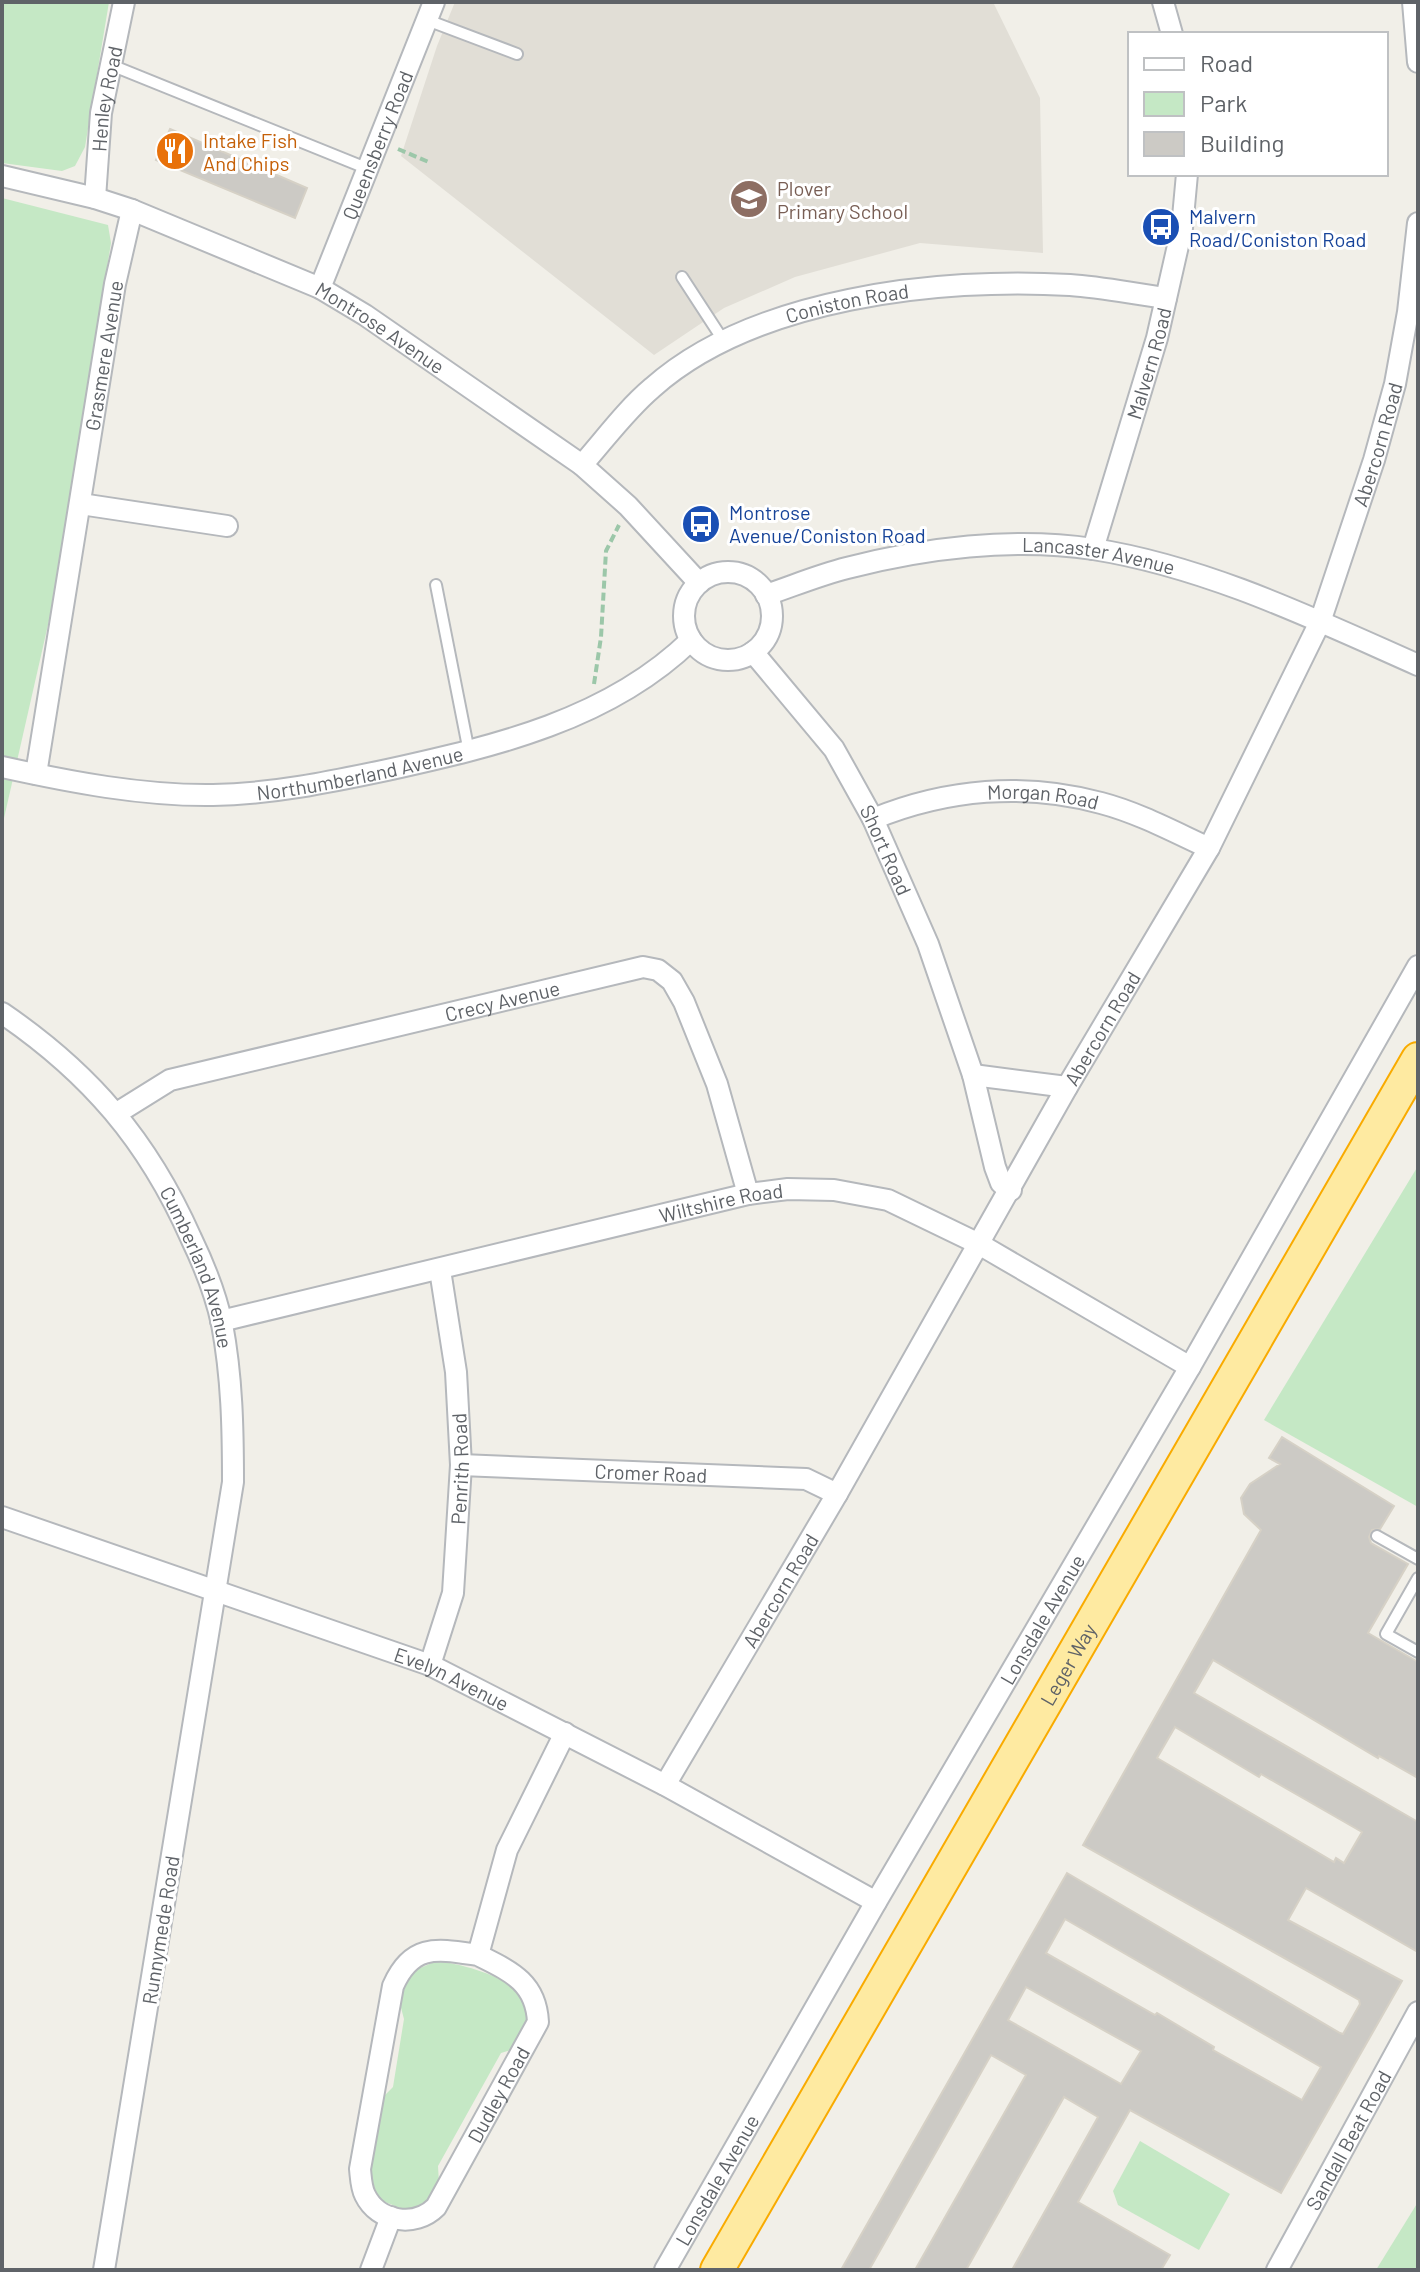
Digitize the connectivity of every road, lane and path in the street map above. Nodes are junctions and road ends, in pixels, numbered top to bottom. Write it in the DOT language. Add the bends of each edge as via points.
graph roads {
  1 [pos="124,2"];
  2 [pos="1163,2"];
  3 [pos="1413,2"];
  4 [pos="430,11"];
  5 [pos="1171,32"];
  6 [pos="517,54"];
  7 [pos="1418,62"];
  8 [pos="111,65"];
  9 [pos="377,141"];
  10 [pos="431,163"];
  11 [pos="366,168"];
  12 [pos="2,176"];
  13 [pos="1187,176"];
  14 [pos="95,198"];
  15 [pos="132,210"];
  16 [pos="1418,223"];
  17 [pos="682,277"];
  18 [pos="320,288"];
  19 [pos="1166,298"];
  20 [pos="723,340"];
  21 [pos="582,465"];
  22 [pos="81,504"];
  23 [pos="628,506"];
  24 [pos="227,526"];
  25 [pos="1093,549"];
  26 [pos="699,583"];
  27 [pos="436,585"];
  28 [pos="766,595"];
  29 [pos="1320,622"];
  30 [pos="691,640"];
  31 [pos="753,652"];
  32 [pos="1418,665"];
  33 [pos="590,710"];
  34 [pos="469,752"];
  35 [pos="2,767"];
  36 [pos="36,774"];
  37 [pos="873,819"];
  38 [pos="1209,848"];
  39 [pos="1418,966"];
  40 [pos="2,1013"];
  41 [pos="1418,1059"];
  42 [pos="973,1075"];
  43 [pos="1067,1087"];
  44 [pos="117,1113"];
  45 [pos="1011,1190"];
  46 [pos="748,1194"];
  47 [pos="979,1244"];
  48 [pos="440,1270"];
  49 [pos="221,1321"];
  50 [pos="1190,1367"];
  51 [pos="461,1465"];
  52 [pos="837,1494"];
  53 [pos="2,1517"];
  54 [pos="1377,1536"];
  55 [pos="1418,1559"];
  56 [pos="1418,1578"];
  57 [pos="216,1590"];
  58 [pos="1418,1652"];
  59 [pos="430,1665"];
  60 [pos="565,1733"];
  61 [pos="665,1785"];
  62 [pos="876,1902"];
  63 [pos="478,1955"];
  64 [pos="1418,2012"];
  65 [pos="391,2217"];
  66 [pos="104,2270"];
  67 [pos="371,2270"];
  68 [pos="665,2270"];
  69 [pos="717,2270"];
  70 [pos="1277,2270"];
  1 -- 8 [label="street, Henley Road"];
  2 -- 5 [label="street"];
  3 -- 7 [label="street"];
  4 -- 6 [label="lane"];
  4 -- 9 [label="street, Queensberry Road"];
  8 -- 11 [label="lane"];
  8 -- 14 [label="street, Henley Road" via="101,113"];
  9 -- 10 [label="path"];
  9 -- 11 [label="street, Queensberry Road"];
  11 -- 18 [label="street, Queensberry Road"];
  12 -- 14 [label="street, Montrose Avenue"];
  13 -- 19 [label="street, Malvern Road"];
  14 -- 15 [label="street, Montrose Avenue"];
  15 -- 18 [label="street, Montrose Avenue"];
  15 -- 22 [label="street, Grasmere Avenue" via="115,284"];
  16 -- 29 [label="street, Abercorn Road" via="1395,384"];
  17 -- 20 [label="lane"];
  18 -- 21 [label="street, Montrose Avenue"];
  19 -- 20 [label="street, Coniston Road" via="1071,285 916,289 839,302"];
  19 -- 25 [label="street, Malvern Road"];
  20 -- 21 [label="street, Coniston Road" via="652,388"];
  21 -- 23 [label="street, Montrose Avenue"];
  22 -- 24 [label="street"];
  22 -- 36 [label="street, Grasmere Avenue"];
  23 -- 26 [label="street, Montrose Avenue"];
  23 -- 33 [label="path" via="606,551"];
  25 -- 28 [label="street, Lancaster Avenue" via="993,545 940,551 845,568"];
  25 -- 29 [label="street, Lancaster Avenue" via="1184,569"];
  26 -- 28 [label="street" via="712,575 736,573 757,583"];
  26 -- 30 [label="street" via="685,607 684,626"];
  27 -- 34 [label="lane"];
  28 -- 31 [label="street" via="771,625"];
  29 -- 32 [label="street, Lancaster Avenue"];
  29 -- 38 [label="street, Abercorn Road"];
  30 -- 31 [label="street" via="719,659 739,659"];
  30 -- 33 [label="street, Northumberland Avenue" via="675,656"];
  31 -- 37 [label="street, Short Road" via="834,749"];
  33 -- 34 [label="street, Northumberland Avenue"];
  34 -- 36 [label="street, Northumberland Avenue" via="327,782 211,795 122,789"];
  35 -- 36 [label="street, Northumberland Avenue"];
  37 -- 38 [label="street, Morgan Road" via="932,799 977,792 1060,794 1103,803"];
  37 -- 42 [label="street, Short Road" via="928,944"];
  38 -- 43 [label="street, Abercorn Road"];
  39 -- 50 [label="street, Lonsdale Avenue"];
  40 -- 44 [label="street, Cumberland Avenue" via="33,1034"];
  41 -- 69 [label="highway, Leger Way"];
  42 -- 43 [label="street"];
  42 -- 45 [label="street, Short Road" via="995,1167 1001,1183"];
  43 -- 45 [label="street, Abercorn Road"];
  44 -- 46 [label="street, Crecy Avenue" via="170,1080 643,967 672,981 684,1002 717,1084"];
  44 -- 49 [label="street, Cumberland Avenue" via="176,1203"];
  45 -- 47 [label="street, Abercorn Road"];
  46 -- 47 [label="street, Wiltshire Road" via="788,1189 863,1194 888,1200"];
  46 -- 48 [label="street, Wiltshire Road"];
  47 -- 50 [label="street, Wiltshire Road"];
  47 -- 52 [label="street, Abercorn Road"];
  48 -- 49 [label="street, Wiltshire Road"];
  48 -- 51 [label="street, Penrith Road" via="456,1372"];
  49 -- 57 [label="street, Cumberland Avenue" via="234,1415 233,1482"];
  50 -- 62 [label="street, Lonsdale Avenue"];
  51 -- 52 [label="street, Cromer Road" via="806,1479"];
  51 -- 59 [label="street, Penrith Road" via="453,1593"];
  52 -- 61 [label="street, Abercorn Road"];
  53 -- 57 [label="street, Evelyn Avenue"];
  54 -- 55 [label="lane"];
  56 -- 58 [label="lane" via="1386,1634"];
  57 -- 59 [label="street, Evelyn Avenue"];
  57 -- 66 [label="street, Runnymede Road"];
  59 -- 60 [label="street, Evelyn Avenue"];
  60 -- 61 [label="street, Evelyn Avenue"];
  60 -- 63 [label="street" via="507,1850"];
  61 -- 62 [label="street, Evelyn Avenue"];
  62 -- 68 [label="street, Lonsdale Avenue"];
  63 -- 65 [label="street, Dudley Road" via="421,1953 400,1970 393,1986 360,2169 366,2197"];
  63 -- 65 [label="street, Dudley Road" via="524,1982 534,1998 538,2022 436,2207 416,2219"];
  64 -- 70 [label="street, Sandall Beat Road"];
  65 -- 67 [label="street"];
}
